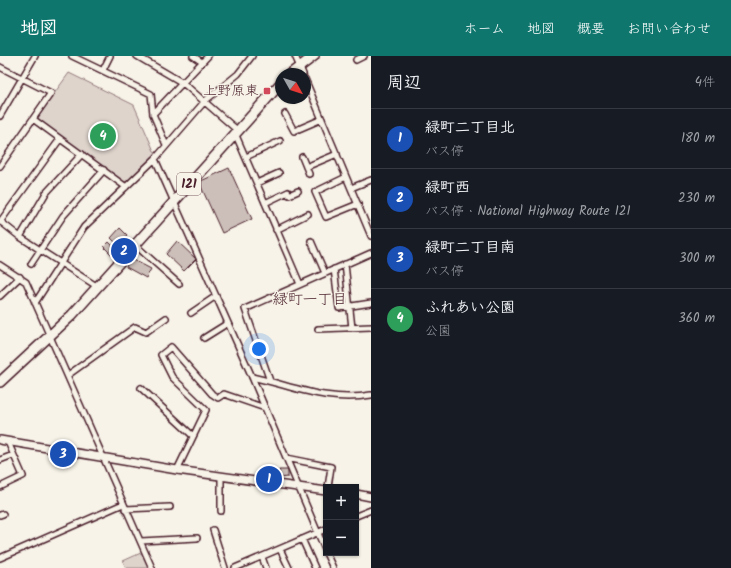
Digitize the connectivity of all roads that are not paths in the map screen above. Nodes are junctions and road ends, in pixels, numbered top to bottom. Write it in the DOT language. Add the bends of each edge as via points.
graph roads {
  1 [pos="35,56"];
  2 [pos="72,56"];
  3 [pos="110,56"];
  4 [pos="137,56"];
  5 [pos="193,56"];
  6 [pos="208,56"];
  7 [pos="252,56"];
  8 [pos="295,56"];
  9 [pos="314,56"];
  10 [pos="364,56"];
  11 [pos="356,60"];
  12 [pos="202,62"];
  13 [pos="0,67"];
  14 [pos="300,68"];
  15 [pos="303,68"];
  16 [pos="103,70"];
  17 [pos="24,78"];
  18 [pos="183,83"];
  19 [pos="275,89"];
  20 [pos="311,93"];
  21 [pos="205,101"];
  22 [pos="153,114"];
  23 [pos="285,114"];
  24 [pos="0,116"];
  25 [pos="33,119"];
  26 [pos="322,119"];
  27 [pos="236,132"];
  28 [pos="60,139"];
  29 [pos="280,141"];
  30 [pos="166,145"];
  31 [pos="82,154"];
  32 [pos="337,154"];
  33 [pos="246,157"];
  34 [pos="302,157"];
  35 [pos="155,159"];
  36 [pos="0,166"];
  37 [pos="306,167"];
  38 [pos="104,170"];
  39 [pos="279,173"];
  40 [pos="309,174"];
  41 [pos="346,177"];
  42 [pos="371,180"];
  43 [pos="257,183"];
  44 [pos="126,187"];
  45 [pos="351,188"];
  46 [pos="298,192"];
  47 [pos="174,201"];
  48 [pos="265,203"];
  49 [pos="358,204"];
  50 [pos="308,214"];
  51 [pos="0,222"];
  52 [pos="276,230"];
  53 [pos="20,236"];
  54 [pos="371,236"];
  55 [pos="311,241"];
  56 [pos="135,244"];
  57 [pos="40,249"];
  58 [pos="371,253"];
  59 [pos="62,263"];
  60 [pos="31,264"];
  61 [pos="345,264"];
  62 [pos="0,265"];
  63 [pos="334,269"];
  64 [pos="325,274"];
  65 [pos="20,277"];
  66 [pos="178,284"];
  67 [pos="300,284"];
  68 [pos="98,287"];
  69 [pos="0,296"];
  70 [pos="216,296"];
  71 [pos="36,303"];
  72 [pos="371,303"];
  73 [pos="350,306"];
  74 [pos="191,313"];
  75 [pos="166,318"];
  76 [pos="228,323"];
  77 [pos="352,328"];
  78 [pos="371,328"];
  79 [pos="318,329"];
  80 [pos="50,335"];
  81 [pos="204,338"];
  82 [pos="68,376"];
  83 [pos="252,377"];
  84 [pos="270,381"];
  85 [pos="0,382"];
  86 [pos="141,388"];
  87 [pos="371,395"];
  88 [pos="265,408"];
  89 [pos="193,436"];
  90 [pos="4,441"];
  91 [pos="13,454"];
  92 [pos="104,458"];
  93 [pos="286,458"];
  94 [pos="0,460"];
  95 [pos="177,470"];
  96 [pos="221,476"];
  97 [pos="328,484"];
  98 [pos="0,487"];
  99 [pos="298,487"];
  100 [pos="323,491"];
  101 [pos="359,495"];
  102 [pos="371,497"];
  103 [pos="124,506"];
  104 [pos="170,507"];
  105 [pos="371,510"];
  106 [pos="221,511"];
  107 [pos="359,515"];
  108 [pos="213,530"];
  109 [pos="323,530"];
  110 [pos="317,533"];
  111 [pos="197,538"];
  112 [pos="302,539"];
  113 [pos="141,541"];
  114 [pos="323,546"];
  115 [pos="280,549"];
  116 [pos="327,556"];
  117 [pos="262,557"];
  118 [pos="0,558"];
  119 [pos="152,568"];
  120 [pos="225,568"];
  121 [pos="235,568"];
  122 [pos="266,568"];
  123 [pos="289,568"];
  124 [pos="316,568"];
  125 [pos="333,568"];
  1 -- 17 [label="street"];
  2 -- 16 [label="street"];
  3 -- 16 [label="street"];
  4 -- 18 [label="street"];
  5 -- 12 [label="street"];
  6 -- 12 [label="street"];
  7 -- 21 [label="street" via="238,74"];
  8 -- 14 [label="street"];
  9 -- 15 [label="highway"];
  10 -- 11 [label="street"];
  12 -- 18 [label="street"];
  13 -- 17 [label="street"];
  16 -- 22 [label="street" via="151,94"];
  17 -- 24 [label="street"];
  17 -- 25 [label="street" via="52,93"];
  18 -- 21 [label="street"];
  18 -- 22 [label="street"];
  19 -- 27 [label="highway, 121"];
  20 -- 26 [label="street"];
  21 -- 27 [label="street"];
  21 -- 30 [label="street"];
  22 -- 30 [label="street"];
  23 -- 26 [label="street" via="294,131"];
  25 -- 28 [label="street"];
  25 -- 36 [label="street"];
  26 -- 32 [label="street"];
  27 -- 33 [label="street"];
  27 -- 47 [label="highway, 121"];
  28 -- 31 [label="street"];
  28 -- 51 [label="street"];
  29 -- 33 [label="street"];
  30 -- 35 [label="street"];
  31 -- 38 [label="street"];
  31 -- 53 [label="street" via="46,193"];
  32 -- 37 [label="street"];
  32 -- 41 [label="street"];
  33 -- 43 [label="street"];
  34 -- 37 [label="street"];
  35 -- 44 [label="street"];
  35 -- 47 [label="street"];
  37 -- 40 [label="street"];
  38 -- 44 [label="street"];
  38 -- 57 [label="street" via="63,216"];
  39 -- 43 [label="street"];
  41 -- 45 [label="street"];
  41 -- 49 [label="street" via="315,192 326,217"];
  42 -- 45 [label="street"];
  43 -- 48 [label="street"];
  44 -- 59 [label="street" via="84,227"];
  45 -- 49 [label="street"];
  46 -- 48 [label="street" via="289,195 288,192"];
  47 -- 56 [label="highway, 121"];
  47 -- 70 [label="street"];
  48 -- 52 [label="street"];
  49 -- 54 [label="street"];
  50 -- 52 [label="street"];
  51 -- 53 [label="street"];
  52 -- 67 [label="street"];
  53 -- 57 [label="street"];
  55 -- 64 [label="street"];
  56 -- 66 [label="street"];
  56 -- 68 [label="highway, 121"];
  57 -- 59 [label="street"];
  57 -- 60 [label="street"];
  58 -- 61 [label="street"];
  59 -- 68 [label="street"];
  59 -- 71 [label="street"];
  61 -- 63 [label="street"];
  61 -- 73 [label="street"];
  62 -- 65 [label="street"];
  63 -- 64 [label="street"];
  63 -- 73 [label="street" via="339,308"];
  64 -- 67 [label="street"];
  65 -- 69 [label="street"];
  65 -- 71 [label="street" via="26,282"];
  67 -- 84 [label="street" via="245,309"];
  68 -- 80 [label="highway, 121"];
  70 -- 74 [label="street"];
  70 -- 76 [label="street"];
  71 -- 80 [label="street"];
  72 -- 73 [label="street"];
  73 -- 77 [label="street"];
  75 -- 82 [label="street" via="146,332 135,327"];
  76 -- 81 [label="street"];
  76 -- 83 [label="street"];
  77 -- 78 [label="street"];
  77 -- 79 [label="street"];
  80 -- 82 [label="street"];
  80 -- 85 [label="highway, 121"];
  82 -- 92 [label="street"];
  83 -- 84 [label="street"];
  83 -- 88 [label="street"];
  84 -- 87 [label="street" via="330,396"];
  86 -- 89 [label="street"];
  88 -- 89 [label="street" via="224,394 218,398 171,347 161,355 172,377 206,410"];
  88 -- 93 [label="street"];
  89 -- 95 [label="street"];
  90 -- 91 [label="street"];
  90 -- 92 [label="street"];
  91 -- 94 [label="street"];
  91 -- 98 [label="street" via="23,476"];
  92 -- 95 [label="street"];
  92 -- 103 [label="street"];
  93 -- 97 [label="street" via="331,467"];
  93 -- 99 [label="street"];
  95 -- 96 [label="street"];
  96 -- 99 [label="street"];
  96 -- 106 [label="street"];
  99 -- 100 [label="street"];
  99 -- 110 [label="street"];
  101 -- 102 [label="street"];
  103 -- 104 [label="street"];
  103 -- 113 [label="street"];
  103 -- 118 [label="street"];
  105 -- 107 [label="street"];
  108 -- 120 [label="street"];
  109 -- 110 [label="street"];
  110 -- 112 [label="street"];
  110 -- 114 [label="street"];
  111 -- 113 [label="street"];
  112 -- 115 [label="street"];
  112 -- 124 [label="street"];
  113 -- 119 [label="street"];
  115 -- 117 [label="street"];
  115 -- 123 [label="street"];
  116 -- 125 [label="street"];
  117 -- 121 [label="street"];
  117 -- 122 [label="street"];
}
